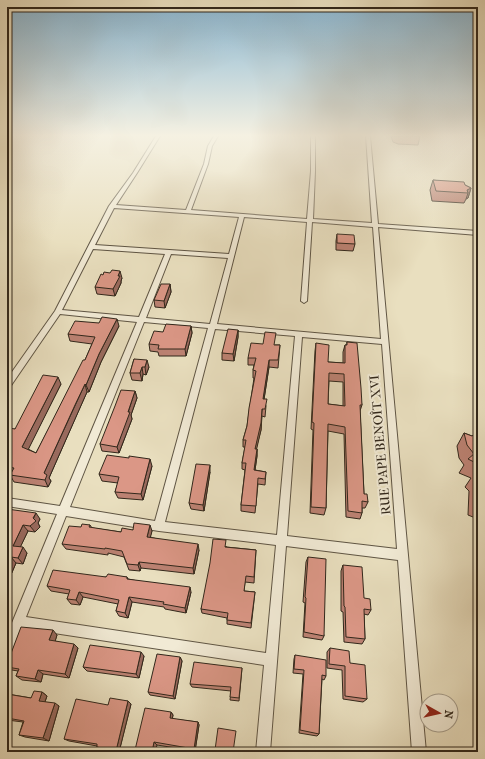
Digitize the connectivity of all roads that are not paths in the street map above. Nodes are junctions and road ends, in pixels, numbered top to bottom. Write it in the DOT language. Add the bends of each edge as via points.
graph roads {
  1 [pos="136,171"];
  2 [pos="203,171"];
  3 [pos="313,171"];
  4 [pos="371,171"];
  5 [pos="112,206"];
  6 [pos="188,212"];
  7 [pos="242,216"];
  8 [pos="309,221"];
  9 [pos="376,226"];
  10 [pos="478,233"];
  11 [pos="92,247"];
  12 [pos="169,252"];
  13 [pos="231,256"];
  14 [pos="304,301"];
  15 [pos="58,312"];
  16 [pos="141,320"];
  17 [pos="213,326"];
  18 [pos="299,334"];
  19 [pos="384,342"];
  20 [pos="7,385"];
  21 [pos="7,502"];
  22 [pos="63,511"];
  23 [pos="159,526"];
  24 [pos="281,541"];
  25 [pos="402,556"];
  26 [pos="18,622"];
  27 [pos="7,649"];
  28 [pos="271,660"];
  29 [pos="263,752"];
  30 [pos="419,752"];
  1 -- 5 [label="street"];
  2 -- 6 [label="street"];
  3 -- 8 [label="street"];
  4 -- 9 [label="street, RUE PAPE BENOÎT XVI"];
  5 -- 6 [label="street"];
  5 -- 11 [label="street"];
  6 -- 7 [label="street"];
  7 -- 8 [label="street"];
  7 -- 13 [label="street"];
  8 -- 9 [label="street"];
  8 -- 14 [label="street"];
  9 -- 10 [label="street"];
  9 -- 19 [label="street, RUE PAPE BENOÎT XVI"];
  11 -- 12 [label="street"];
  11 -- 15 [label="street"];
  12 -- 13 [label="street"];
  12 -- 16 [label="street"];
  13 -- 17 [label="street"];
  15 -- 16 [label="street"];
  15 -- 20 [label="street"];
  16 -- 17 [label="street"];
  16 -- 22 [label="street"];
  17 -- 18 [label="street"];
  17 -- 23 [label="street"];
  18 -- 19 [label="street"];
  18 -- 24 [label="street"];
  19 -- 25 [label="street, RUE PAPE BENOÎT XVI"];
  21 -- 22 [label="street"];
  22 -- 23 [label="street"];
  22 -- 26 [label="street"];
  23 -- 24 [label="street"];
  24 -- 25 [label="street"];
  24 -- 28 [label="street"];
  25 -- 30 [label="street, RUE PAPE BENOÎT XVI"];
  26 -- 27 [label="street"];
  26 -- 28 [label="street"];
  28 -- 29 [label="street"];
}
